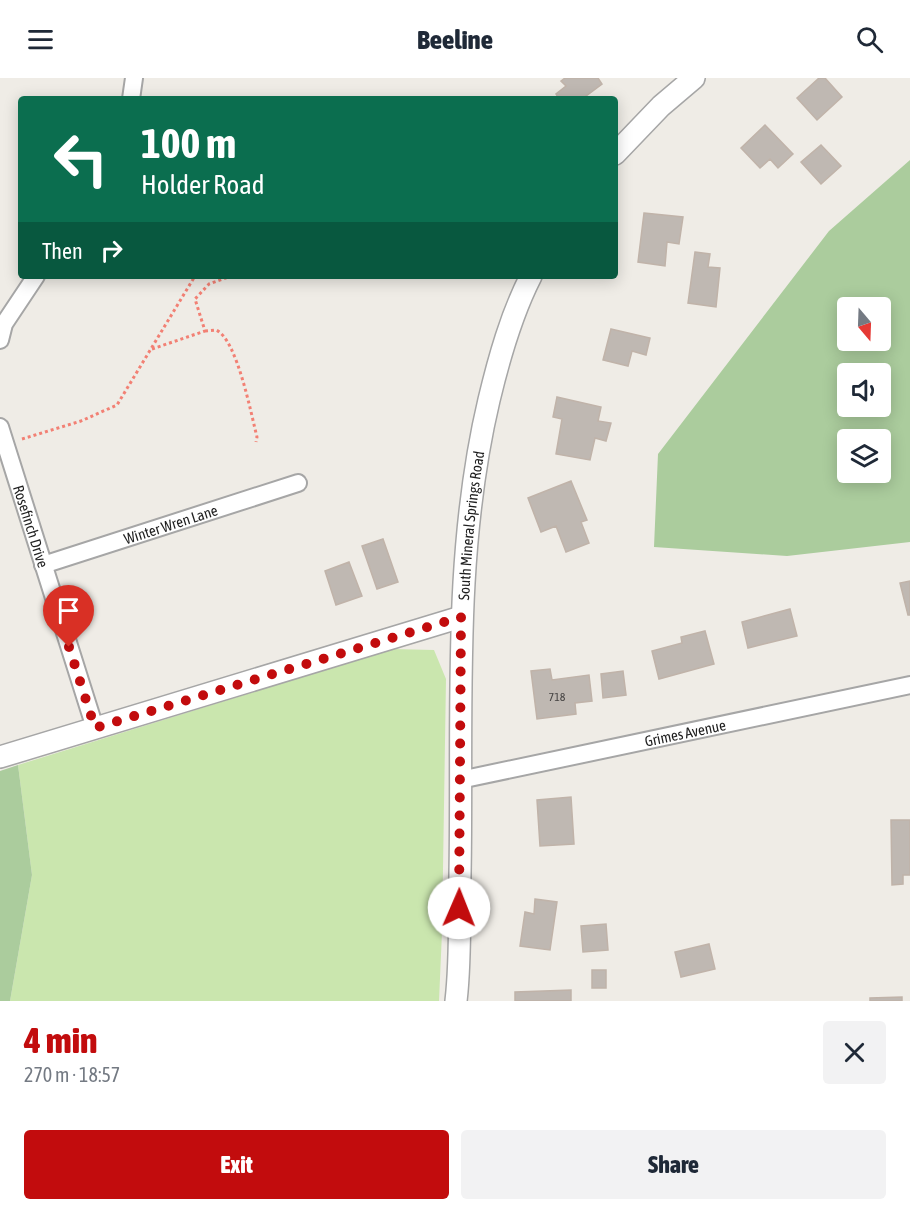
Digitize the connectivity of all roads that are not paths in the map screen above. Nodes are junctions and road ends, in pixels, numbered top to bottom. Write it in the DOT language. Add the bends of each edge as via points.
graph roads {
  1 [pos="134,78"];
  2 [pos="694,78"];
  3 [pos="131,96"];
  4 [pos="618,151"];
  5 [pos="33,279"];
  6 [pos="530,279"];
  7 [pos="6,310"];
  8 [pos="0,340"];
  9 [pos="0,427"];
  10 [pos="298,483"];
  11 [pos="43,565"];
  12 [pos="461,617"];
  13 [pos="910,685"];
  14 [pos="95,728"];
  15 [pos="0,758"];
  16 [pos="460,780"];
  17 [pos="456,1001"];
  1 -- 3 [label="street"];
  2 -- 4 [label="street"];
  5 -- 7 [label="street"];
  6 -- 12 [label="street, South Mineral Springs Road" via="511,321 481,433 468,514"];
  7 -- 8 [label="street"];
  9 -- 11 [label="street, Rosefinch Drive"];
  10 -- 11 [label="street, Winter Wren Lane"];
  11 -- 14 [label="street, Rosefinch Drive"];
  12 -- 14 [label="street"];
  12 -- 16 [label="street, South Mineral Springs Road"];
  13 -- 16 [label="street, Grimes Avenue"];
  14 -- 15 [label="street"];
  16 -- 17 [label="street, South Mineral Springs Road"];
}
